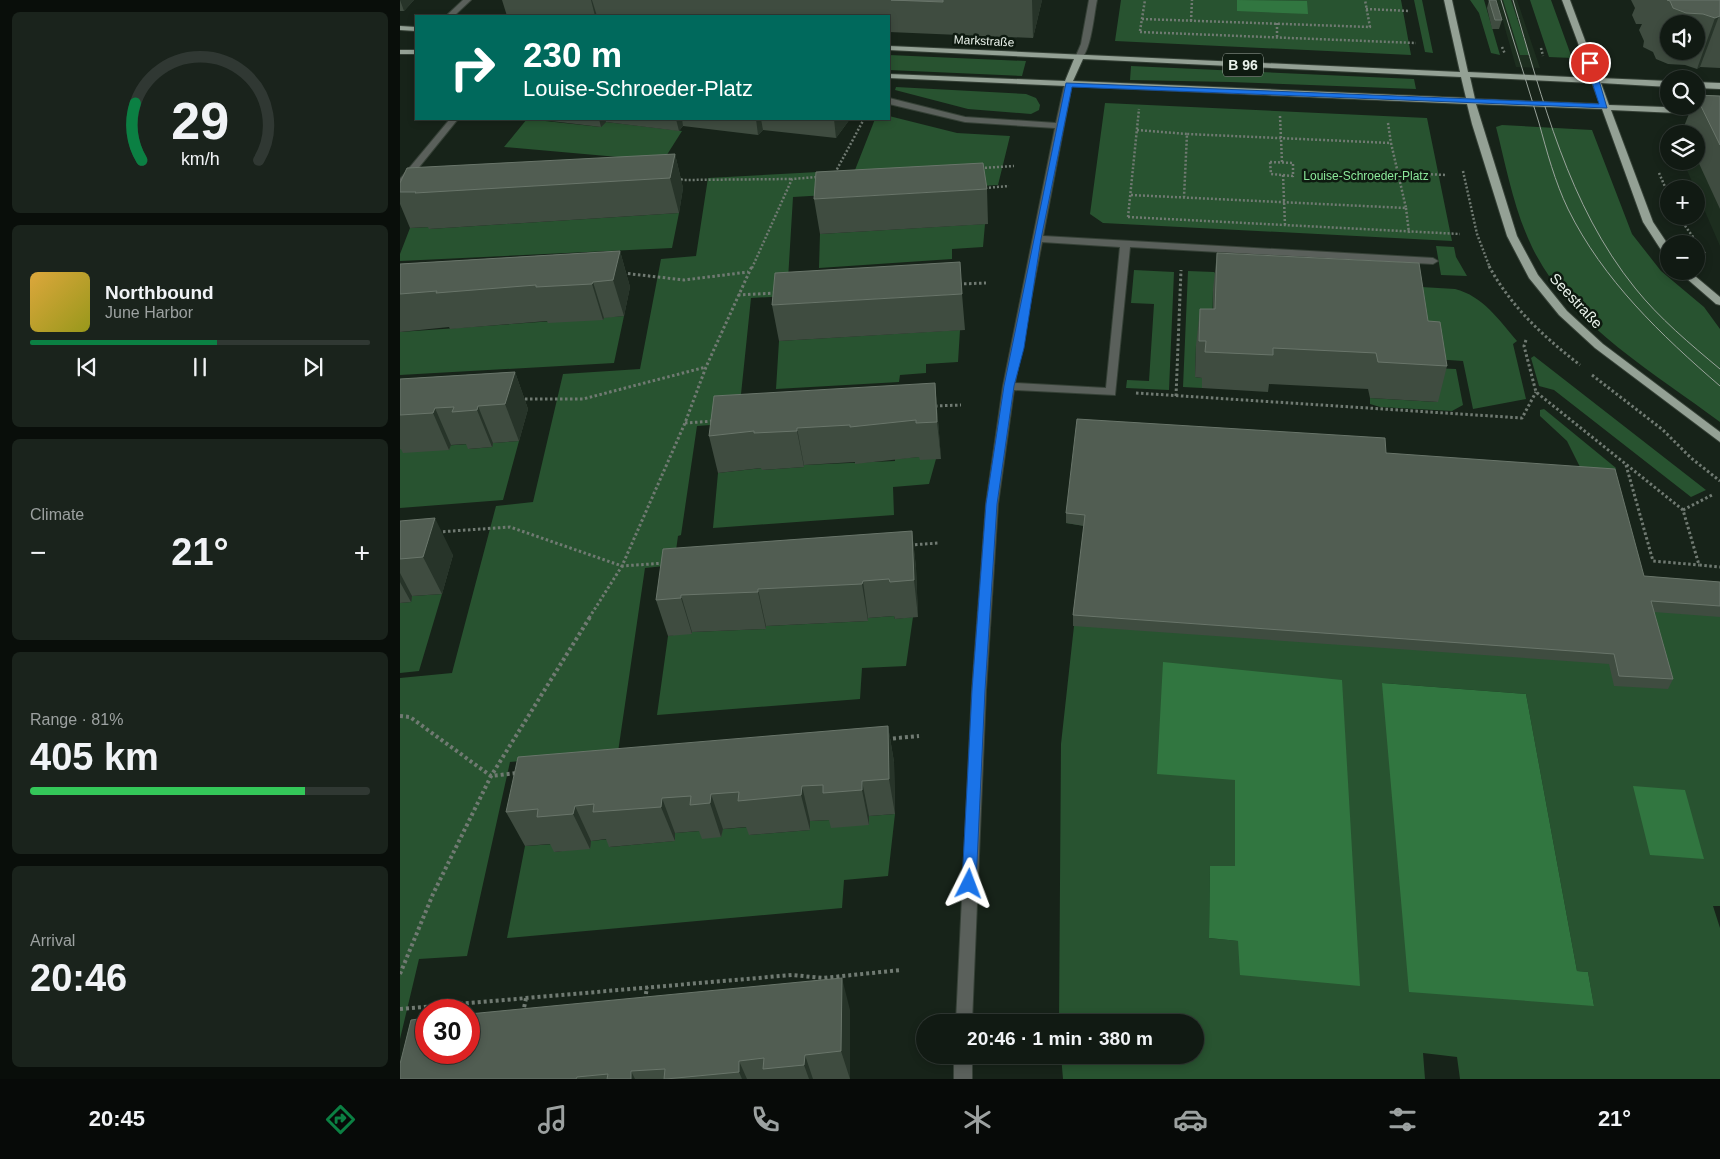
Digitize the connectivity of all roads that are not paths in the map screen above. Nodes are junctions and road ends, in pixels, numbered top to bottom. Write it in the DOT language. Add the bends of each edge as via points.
graph roads {
  1 [pos="467,0"];
  2 [pos="1093,0"];
  3 [pos="1448,0"];
  4 [pos="1566,0"];
  5 [pos="451,15"];
  6 [pos="400,28"];
  7 [pos="415,29"];
  8 [pos="890,48"];
  9 [pos="415,51"];
  10 [pos="400,52"];
  11 [pos="1079,58"];
  12 [pos="1466,75"];
  13 [pos="890,76"];
  14 [pos="1596,81"];
  15 [pos="1068,84"];
  16 [pos="1660,84"];
  17 [pos="1705,85"];
  18 [pos="1720,86"];
  19 [pos="1471,100"];
  20 [pos="890,101"];
  21 [pos="1604,107"];
  22 [pos="1720,112"];
  23 [pos="453,120"];
  24 [pos="1059,126"];
  25 [pos="400,185"];
  26 [pos="1037,239"];
  27 [pos="1660,240"];
  28 [pos="1125,245"];
  29 [pos="1433,261"];
  30 [pos="1694,280"];
  31 [pos="1720,302"];
  32 [pos="1009,386"];
  33 [pos="1720,438"];
  34 [pos="964,1014"];
  35 [pos="963,1064"];
  36 [pos="963,1079"];
  1 -- 5 [label="street"];
  2 -- 11 [label="street" via="1085,44"];
  3 -- 12 [label="main road, Seestraße"];
  4 -- 14 [label="main road"];
  6 -- 7 [label="main road"];
  8 -- 11 [label="main road, Markstraße / B 96"];
  9 -- 10 [label="main road"];
  11 -- 12 [label="main road, B 96"];
  11 -- 15 [label="main road"];
  12 -- 14 [label="main road, B 96"];
  12 -- 19 [label="main road, Seestraße"];
  13 -- 15 [label="main road, B 96"];
  14 -- 16 [label="main road, B 96"];
  14 -- 21 [label="main road"];
  15 -- 19 [label="main road, B 96"];
  15 -- 24 [label="street"];
  17 -- 18 [label="main road"];
  19 -- 21 [label="main road, B 96"];
  19 -- 33 [label="main road, Seestraße" via="1512,236 1537,282 1562,313 1599,346"];
  20 -- 24 [label="street" via="975,121"];
  21 -- 22 [label="main road, B 96"];
  21 -- 27 [label="main road" via="1648,222"];
  23 -- 25 [label="street"];
  24 -- 26 [label="street"];
  26 -- 28 [label="street"];
  26 -- 32 [label="street" via="1019,348"];
  28 -- 29 [label="street"];
  28 -- 32 [label="street" via="1111,392"];
  30 -- 31 [label="main road"];
  32 -- 34 [label="street" via="992,504 978,690"];
  35 -- 36 [label="street"];
}
